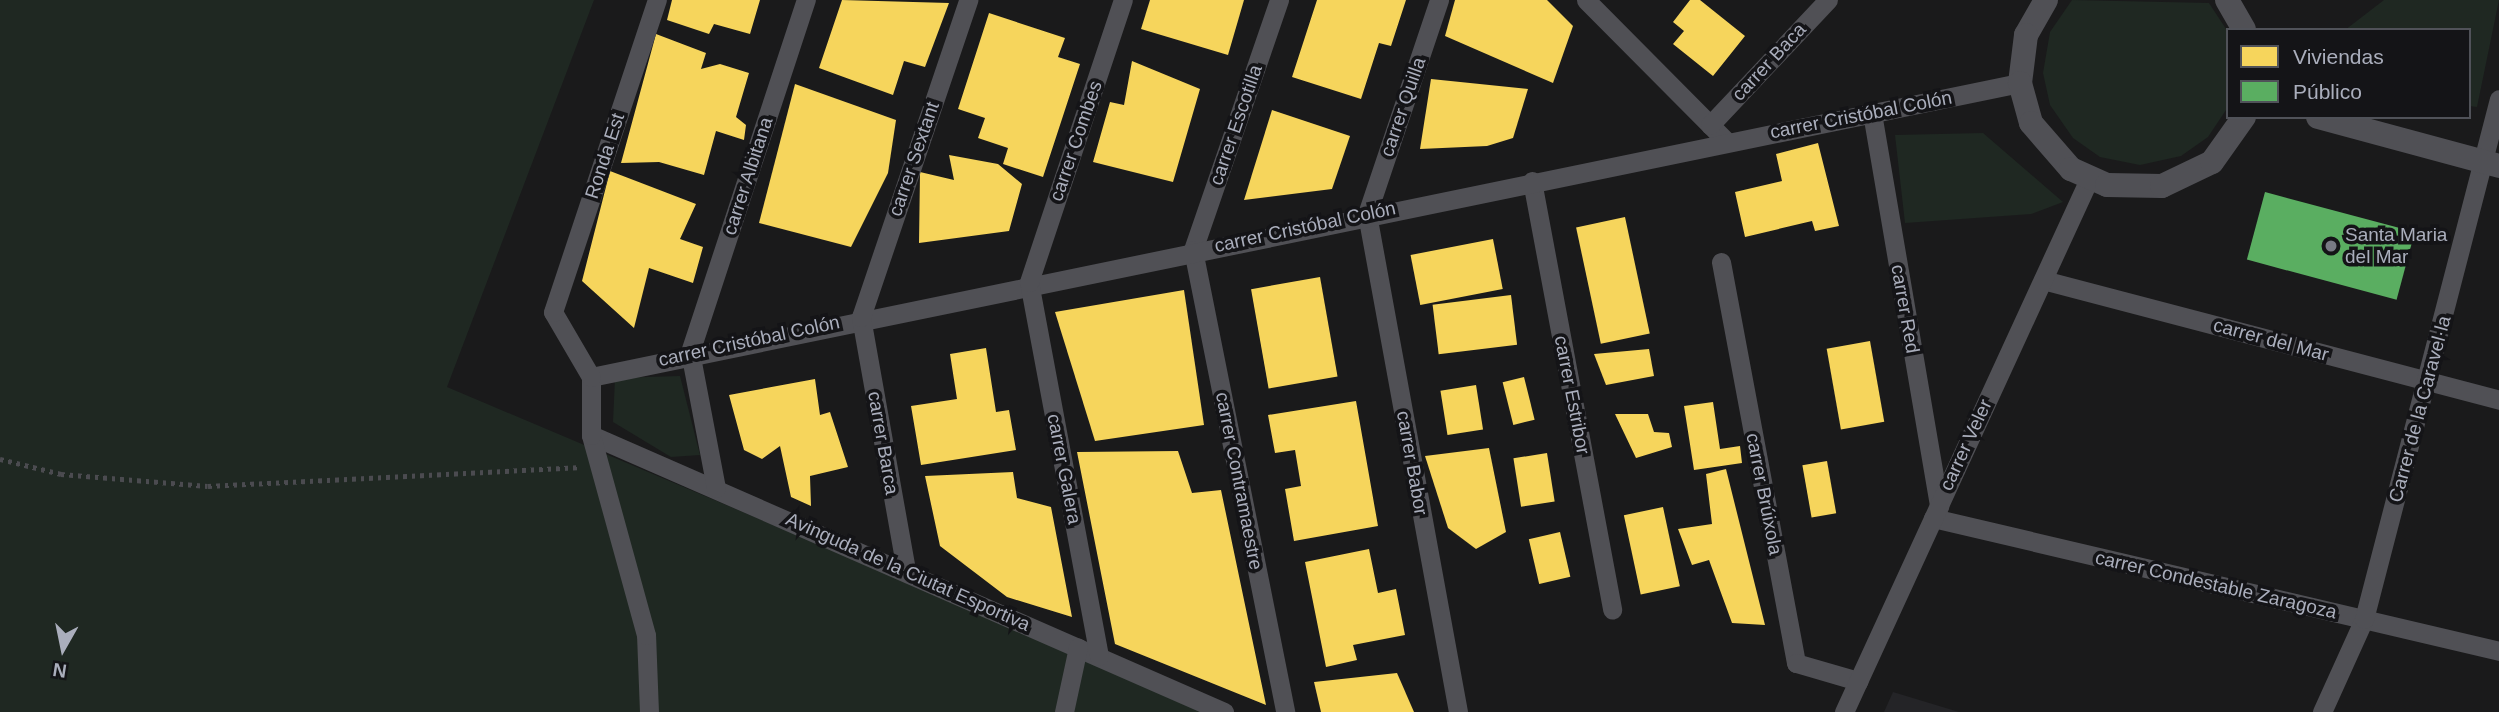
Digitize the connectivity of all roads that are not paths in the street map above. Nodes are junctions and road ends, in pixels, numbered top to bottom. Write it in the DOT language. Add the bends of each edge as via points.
graph roads {
  1 [pos="657,0"];
  2 [pos="806,0"];
  3 [pos="968,0"];
  4 [pos="1123,0"];
  5 [pos="1279,0"];
  6 [pos="1439,0"];
  7 [pos="1828,0"];
  8 [pos="2046,0"];
  9 [pos="2227,0"];
  10 [pos="1593,3"];
  11 [pos="2243,28"];
  12 [pos="2020,83"];
  13 [pos="2499,99"];
  14 [pos="1872,113"];
  15 [pos="2243,119"];
  16 [pos="2325,119"];
  17 [pos="1710,125"];
  18 [pos="1727,142"];
  19 [pos="2492,164"];
  20 [pos="2089,179"];
  21 [pos="1532,181"];
  22 [pos="1367,214"];
  23 [pos="1192,250"];
  24 [pos="1721,262"];
  25 [pos="2043,279"];
  26 [pos="1028,282"];
  27 [pos="861,317"];
  28 [pos="690,352"];
  29 [pos="591,377"];
  30 [pos="2427,381"];
  31 [pos="2499,400"];
  32 [pos="591,435"];
  33 [pos="716,488"];
  34 [pos="1936,512"];
  35 [pos="906,570"];
  36 [pos="1612,610"];
  37 [pos="2364,619"];
  38 [pos="1078,647"];
  39 [pos="2499,651"];
  40 [pos="1099,656"];
  41 [pos="1858,681"];
  42 [pos="649,712"];
  43 [pos="1064,712"];
  44 [pos="1224,712"];
  45 [pos="1285,712"];
  46 [pos="1458,712"];
  47 [pos="1844,712"];
  48 [pos="2322,712"];
  1 -- 29 [label="street, Ronda Est" via="553,312"];
  2 -- 28 [label="street, carrer Albitana"];
  3 -- 27 [label="street, carrer Sextant"];
  4 -- 26 [label="street, carrer Combes"];
  5 -- 23 [label="street, carrer Escotilla"];
  6 -- 22 [label="street, carrer Quilla"];
  7 -- 17 [label="street, carrer Baca"];
  8 -- 12 [label="street" via="2026,35"];
  9 -- 11 [label="street"];
  10 -- 17 [label="street"];
  12 -- 14 [label="street, carrer Cristóbal Colón"];
  12 -- 20 [label="street" via="2041,141"];
  13 -- 19 [label="street, Carrer de la Caravel·la"];
  14 -- 18 [label="street, carrer Cristóbal Colón"];
  14 -- 34 [label="street, carrer Red"];
  15 -- 20 [label="street" via="2212,162 2180,181 2134,189"];
  16 -- 19 [label="street"];
  17 -- 18 [label="street"];
  18 -- 21 [label="street, carrer Cristóbal Colón"];
  19 -- 30 [label="street, Carrer de la Caravel·la"];
  20 -- 25 [label="street, carrer Veler"];
  21 -- 22 [label="street, carrer Cristóbal Colón"];
  21 -- 36 [label="street, carrer Estribor"];
  22 -- 23 [label="street, carrer Cristóbal Colón"];
  22 -- 46 [label="street, carrer Babor"];
  23 -- 26 [label="street, carrer Cristóbal Colón"];
  23 -- 45 [label="street, carrer Contramaestre"];
  24 -- 41 [label="street, carrer Brúixola" via="1796,663"];
  25 -- 30 [label="street, carrer del Mar"];
  25 -- 34 [label="street, carrer Veler"];
  26 -- 27 [label="street, carrer Cristóbal Colón"];
  26 -- 40 [label="street, carrer Galera"];
  27 -- 28 [label="street, carrer Cristóbal Colón"];
  27 -- 35 [label="street, carrer Barca"];
  28 -- 29 [label="street, carrer Cristóbal Colón"];
  28 -- 33 [label="street"];
  29 -- 32 [label="street"];
  30 -- 31 [label="street, carrer del Mar"];
  30 -- 37 [label="street, Carrer de la Caravel·la"];
  32 -- 33 [label="street, Avinguda de la Ciutat Esportiva"];
  32 -- 42 [label="street" via="646,635"];
  33 -- 35 [label="street, Avinguda de la Ciutat Esportiva"];
  34 -- 37 [label="street, carrer Condestable Zaragoza"];
  34 -- 41 [label="street, carrer Veler"];
  35 -- 38 [label="street, Avinguda de la Ciutat Esportiva"];
  37 -- 39 [label="street, carrer Condestable Zaragoza"];
  37 -- 48 [label="street, Carrer de la Caravel·la"];
  38 -- 40 [label="street, Avinguda de la Ciutat Esportiva"];
  38 -- 43 [label="street"];
  40 -- 44 [label="street, Avinguda de la Ciutat Esportiva"];
  41 -- 47 [label="street, carrer Veler"];
}
